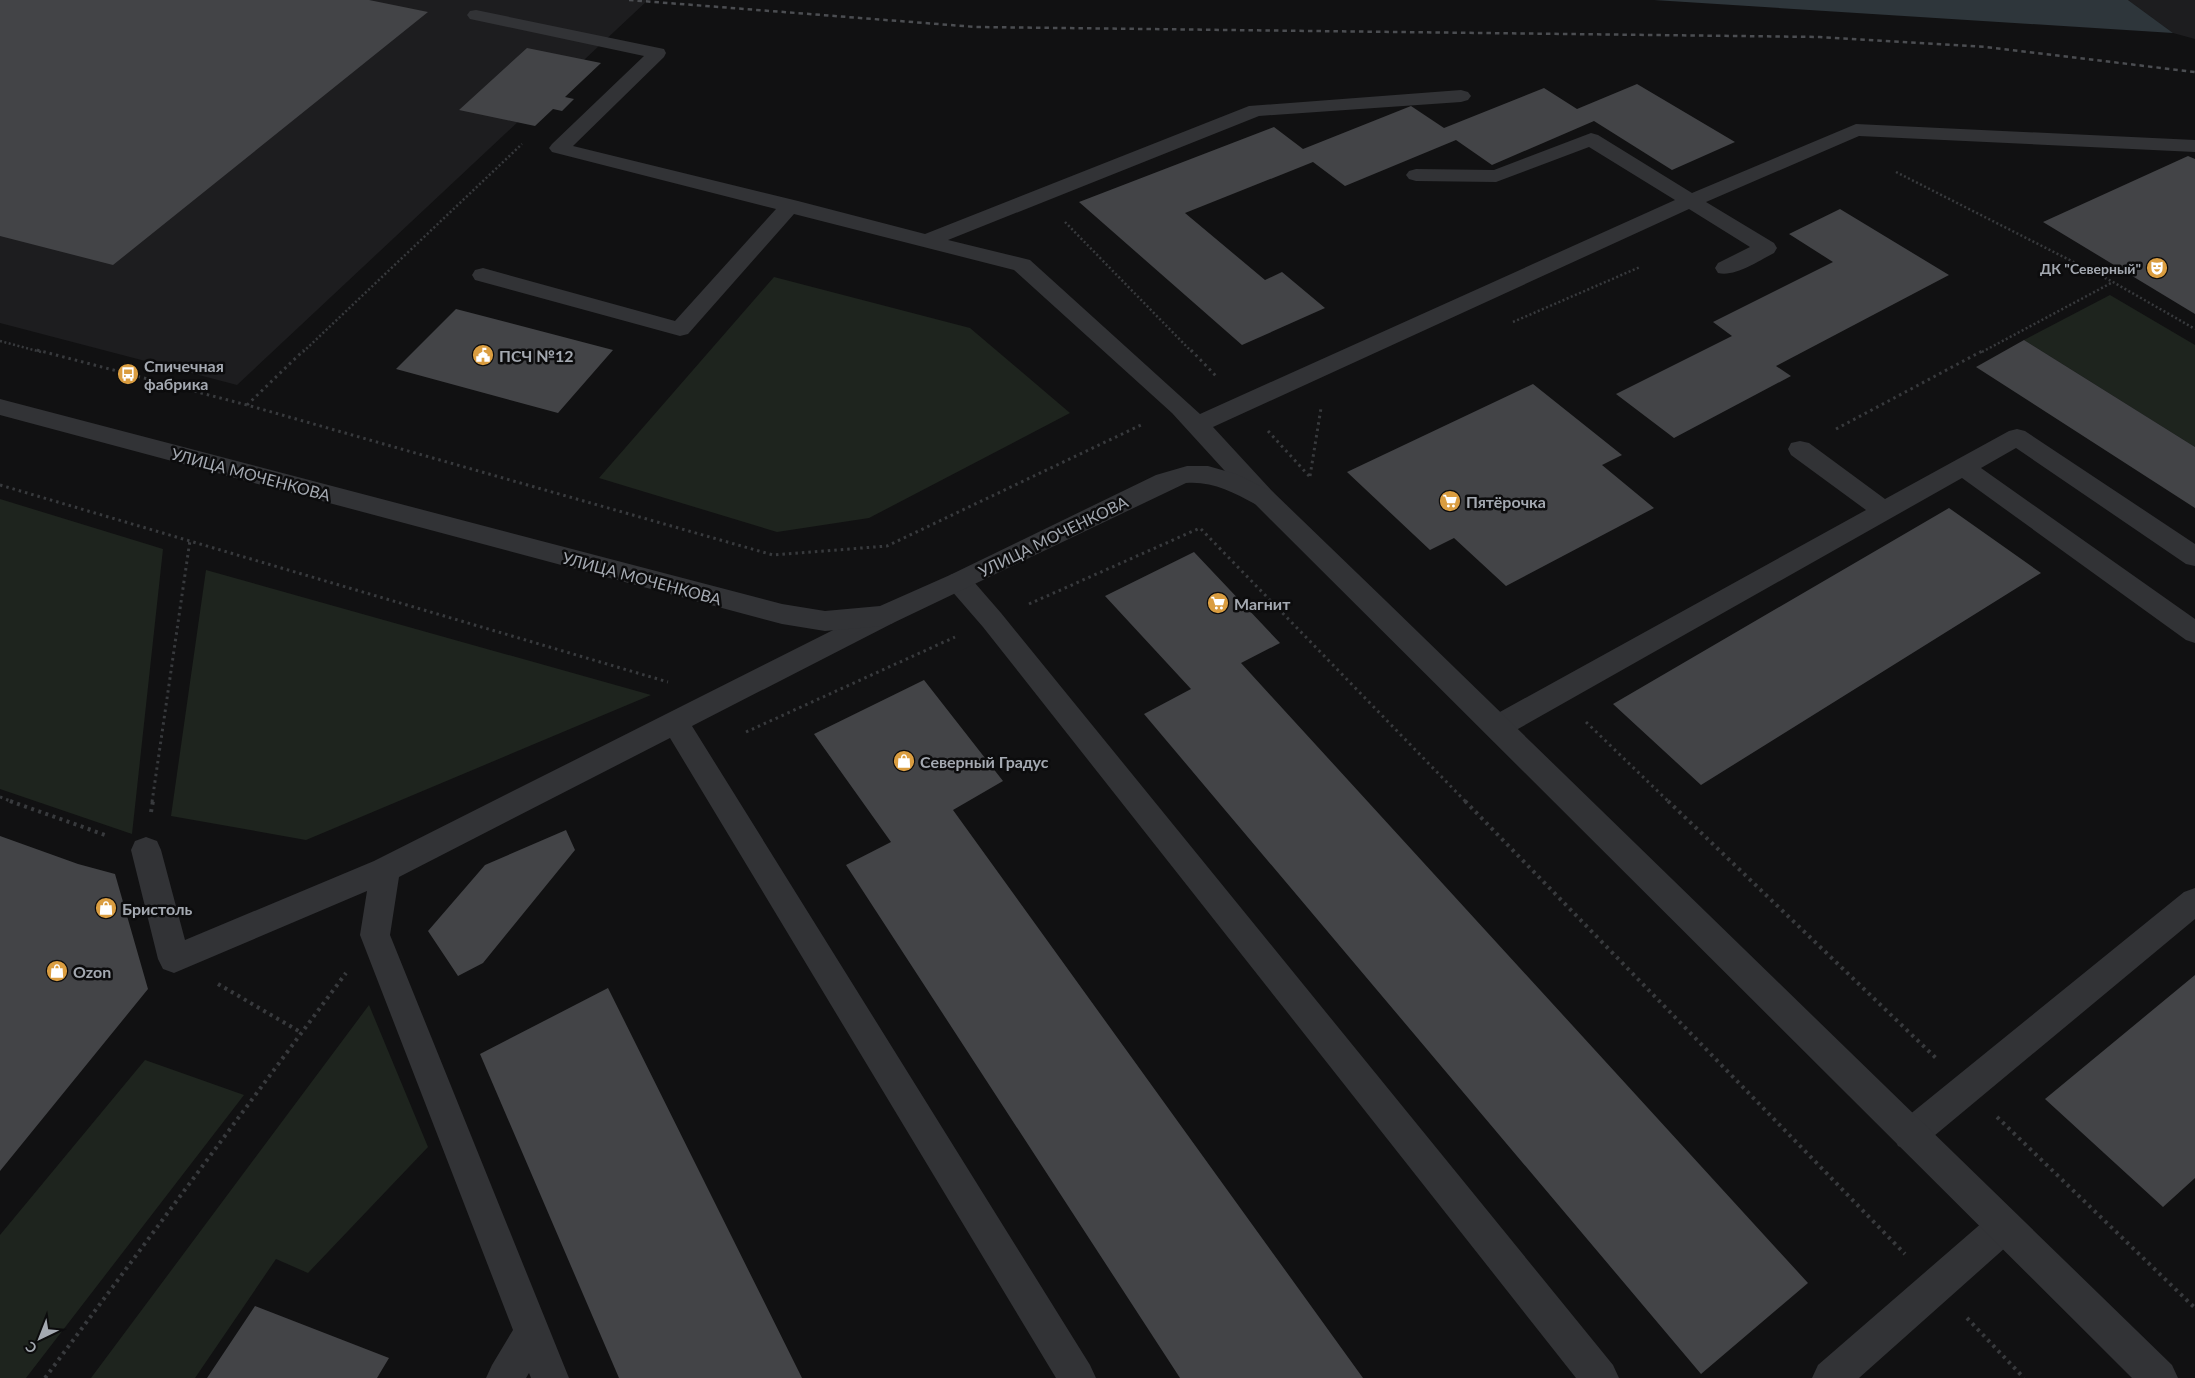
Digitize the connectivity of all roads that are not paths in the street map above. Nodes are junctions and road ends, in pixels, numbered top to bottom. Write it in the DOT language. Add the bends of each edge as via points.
graph roads {
  1 [pos="476,15"];
  2 [pos="1461,96"];
  3 [pos="2195,146"];
  4 [pos="1416,175"];
  5 [pos="1690,201"];
  6 [pos="791,206"];
  7 [pos="927,241"];
  8 [pos="1726,268"];
  9 [pos="483,275"];
  10 [pos="0,407"];
  11 [pos="1198,425"];
  12 [pos="1800,448"];
  13 [pos="1963,467"];
  14 [pos="1264,498"];
  15 [pos="1884,511"];
  16 [pos="2195,557"];
  17 [pos="959,582"];
  18 [pos="884,616"];
  19 [pos="2195,633"];
  20 [pos="676,723"];
  21 [pos="1499,726"];
  22 [pos="146,850"];
  23 [pos="385,870"];
  24 [pos="2195,901"];
  25 [pos="1910,1134"];
  26 [pos="2003,1227"];
  27 [pos="532,1333"];
  28 [pos="505,1378"];
  29 [pos="550,1378"];
  30 [pos="1077,1378"];
  31 [pos="1600,1378"];
  32 [pos="1831,1378"];
  33 [pos="2159,1378"];
  1 -- 6 [label="street" via="657,53 559,148"];
  2 -- 7 [label="street" via="1256,110"];
  3 -- 5 [label="street" via="1856,130"];
  4 -- 5 [label="street" via="1496,176 1591,139"];
  5 -- 8 [label="street" via="1766,248"];
  5 -- 11 [label="street"];
  6 -- 7 [label="street"];
  6 -- 9 [label="street" via="680,329"];
  7 -- 11 [label="street" via="1022,266"];
  10 -- 18 [label="street, УЛИЦА МОЧЕНКОВА" via="782,614 824,621"];
  11 -- 14 [label="street"];
  12 -- 15 [label="street"];
  13 -- 15 [label="street"];
  13 -- 16 [label="street" via="2017,436"];
  13 -- 19 [label="street"];
  14 -- 17 [label="street, УЛИЦА МОЧЕНКОВА" via="1209,474 1187,474 1165,481"];
  14 -- 21 [label="street"];
  15 -- 21 [label="street"];
  17 -- 18 [label="street, УЛИЦА МОЧЕНКОВА"];
  17 -- 31 [label="street"];
  18 -- 20 [label="street"];
  20 -- 23 [label="street"];
  20 -- 30 [label="street"];
  21 -- 25 [label="street"];
  22 -- 23 [label="street" via="174,959"];
  23 -- 27 [label="street" via="374,935"];
  24 -- 25 [label="street"];
  25 -- 26 [label="street"];
  26 -- 32 [label="street"];
  26 -- 33 [label="street"];
  27 -- 28 [label="street"];
  27 -- 29 [label="street"];
}
